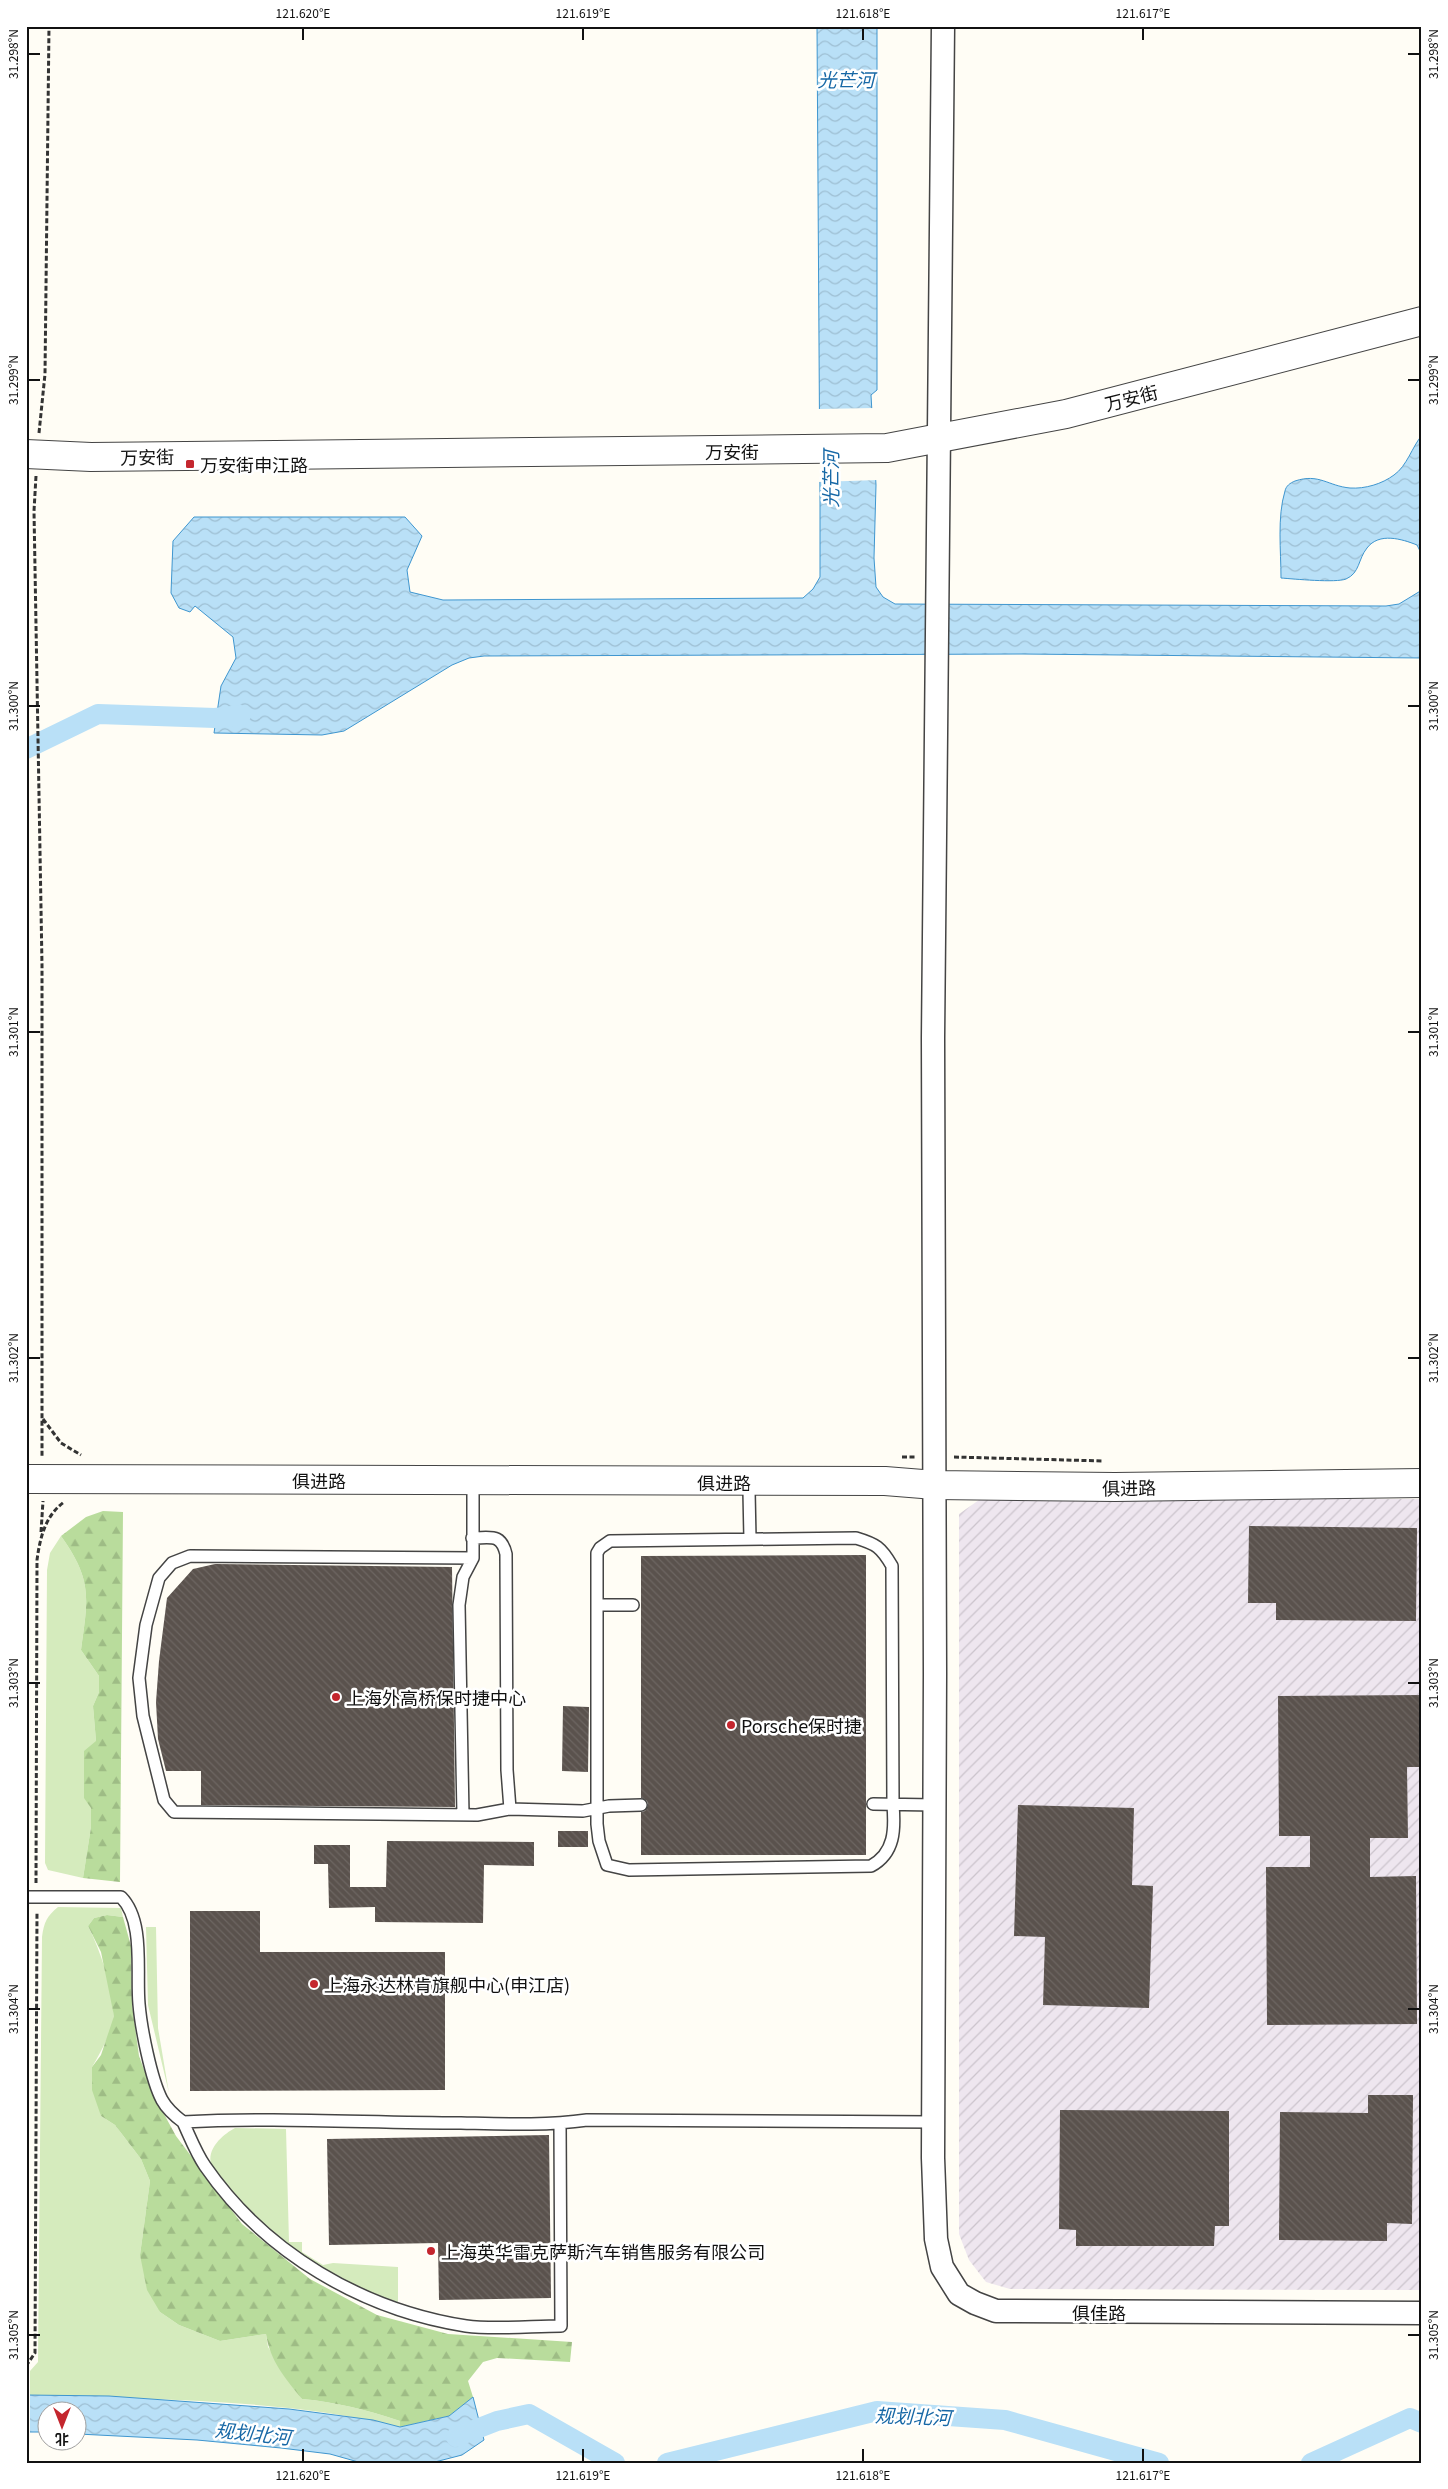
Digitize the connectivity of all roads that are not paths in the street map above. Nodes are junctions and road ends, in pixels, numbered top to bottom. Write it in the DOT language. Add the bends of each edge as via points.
graph roads {
  1 [pos="943,26"];
  2 [pos="1422,321"];
  3 [pos="938,438"];
  4 [pos="32,455"];
  5 [pos="35,1479"];
  6 [pos="473,1480"];
  7 [pos="1422,1483"];
  8 [pos="935,1485"];
  9 [pos="749,1492"];
  10 [pos="472,1538"];
  11 [pos="750,1539"];
  12 [pos="473,1558"];
  13 [pos="597,1605"];
  14 [pos="633,1605"];
  15 [pos="873,1804"];
  16 [pos="893,1804"];
  17 [pos="935,1804"];
  18 [pos="641,1805"];
  19 [pos="598,1808"];
  20 [pos="510,1809"];
  21 [pos="462,1815"];
  22 [pos="31,1898"];
  23 [pos="183,2122"];
  24 [pos="933,2122"];
  25 [pos="560,2123"];
  26 [pos="1422,2313"];
  1 -- 3 [label="street, 俱佳路"];
  2 -- 3 [label="street, 万安街" via="1066,414"];
  3 -- 4 [label="street, 万安街" via="887,448 810,450"];
  3 -- 8 [label="street, 俱佳路" via="933,1038"];
  5 -- 6 [label="street, 俱进路"];
  6 -- 8 [label="street, 俱进路" via="885,1481"];
  6 -- 10 [label="lane"];
  7 -- 8 [label="street, 俱进路" via="1115,1487"];
  8 -- 17 [label="street, 俱佳路"];
  9 -- 11 [label="lane"];
  10 -- 12 [label="lane"];
  10 -- 20 [label="lane" via="496,1538 503,1543 506,1554"];
  11 -- 13 [label="lane" via="610,1541 597,1553"];
  11 -- 16 [label="lane" via="856,1538 876,1544 892,1566"];
  12 -- 21 [label="lane" via="462,1576 460,1605"];
  12 -- 21 [label="lane" via="190,1556 172,1563 159,1578 146,1625 139,1678 142,1716 164,1800 174,1812"];
  13 -- 14 [label="lane"];
  13 -- 19 [label="lane"];
  15 -- 16 [label="lane"];
  16 -- 17 [label="lane"];
  16 -- 19 [label="lane" via="895,1826 891,1842 882,1860 871,1866 652,1870 607,1866 599,1841"];
  17 -- 24 [label="street, 俱佳路"];
  18 -- 19 [label="lane"];
  19 -- 20 [label="lane" via="583,1811"];
  20 -- 21 [label="lane"];
  22 -- 23 [label="lane" via="121,1897 129,1906 136,1933 139,2005 146,2047 162,2100"];
  23 -- 25 [label="lane" via="267,2119"];
  23 -- 25 [label="lane" via="204,2165 237,2207 289,2255 352,2291 418,2316 468,2326 561,2326"];
  24 -- 25 [label="lane" via="587,2120"];
  24 -- 26 [label="street, 俱佳路" via="935,2222 942,2267 959,2294 996,2312"];
}
